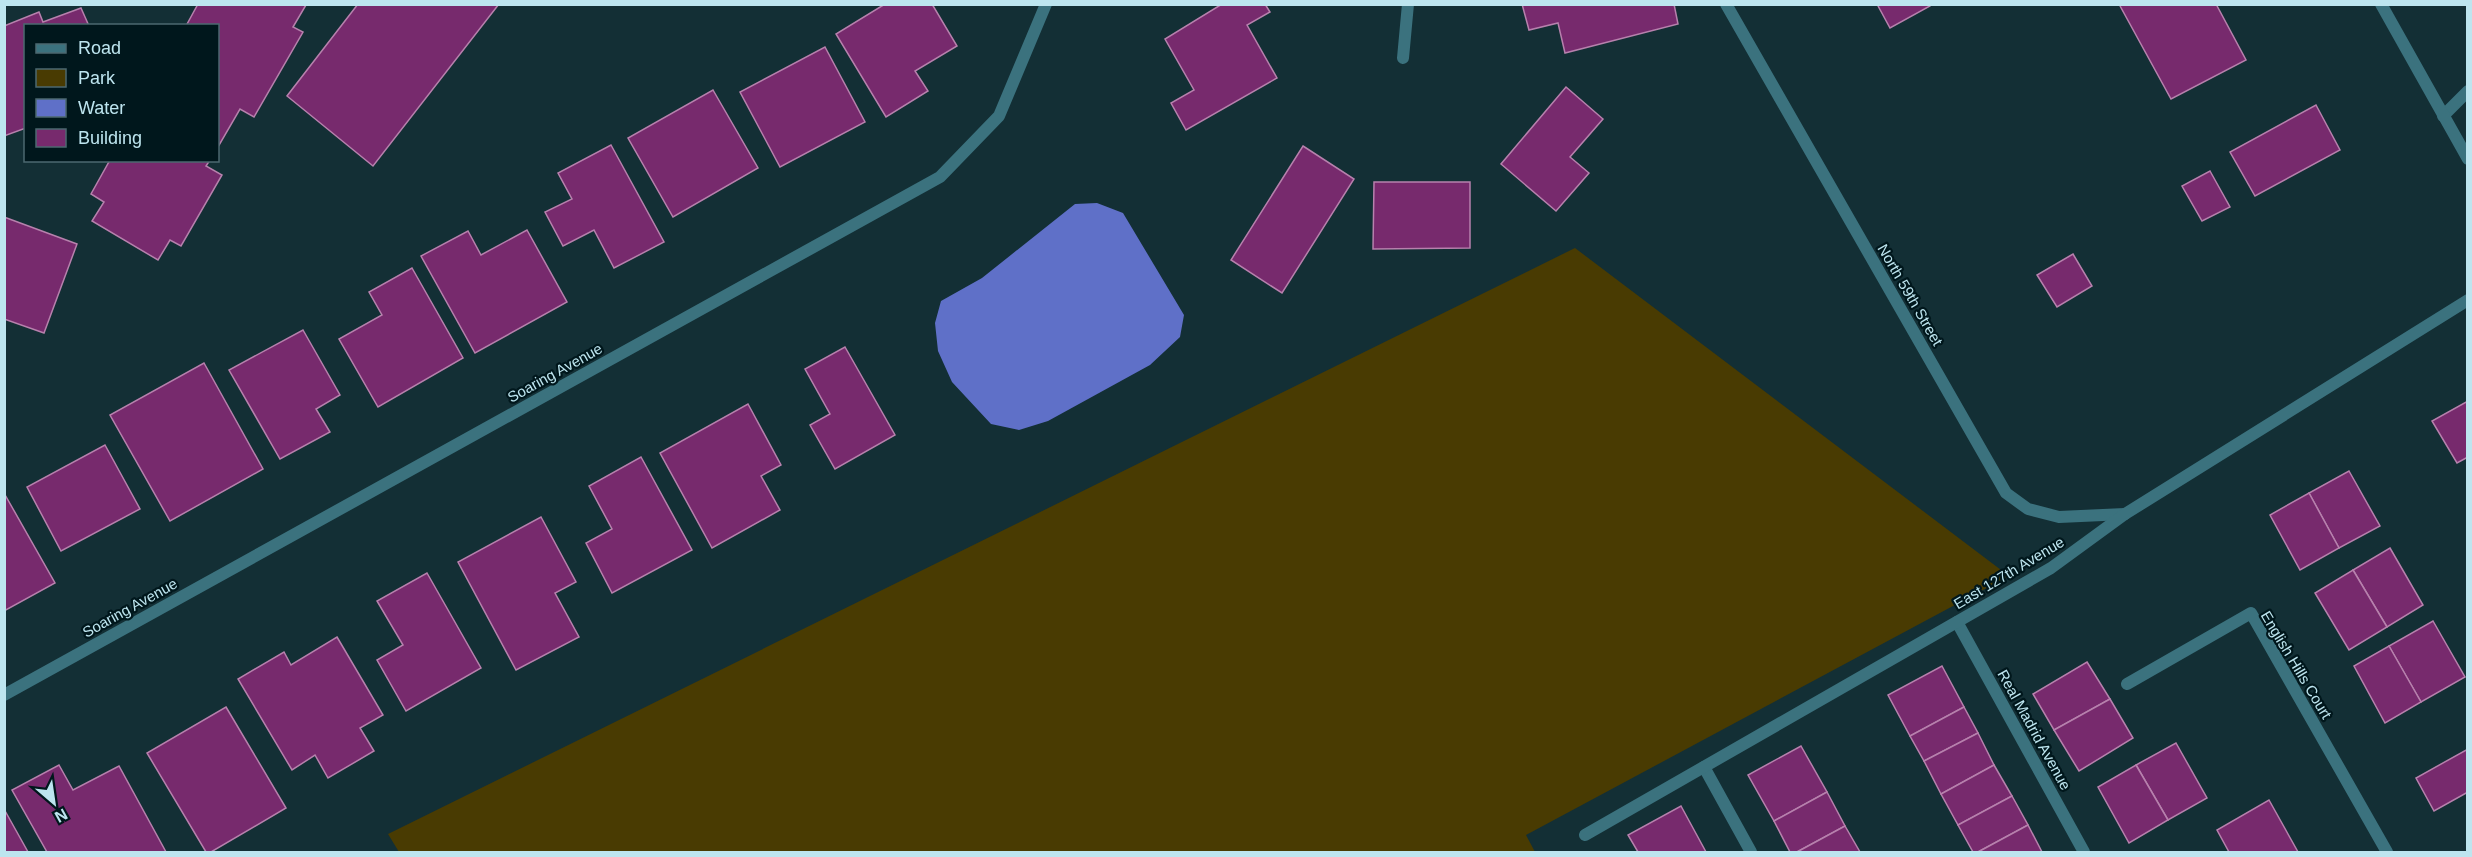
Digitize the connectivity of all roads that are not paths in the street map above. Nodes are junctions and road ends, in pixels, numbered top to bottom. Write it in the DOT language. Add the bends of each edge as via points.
graph roads {
  1 [pos="1046,4"];
  2 [pos="1408,4"];
  3 [pos="1726,4"];
  4 [pos="2381,4"];
  5 [pos="1403,58"];
  6 [pos="2468,91"];
  7 [pos="2443,116"];
  8 [pos="2468,159"];
  9 [pos="2468,300"];
  10 [pos="2125,514"];
  11 [pos="1957,622"];
  12 [pos="2127,684"];
  13 [pos="4,695"];
  14 [pos="1704,767"];
  15 [pos="1585,835"];
  16 [pos="1751,852"];
  17 [pos="2084,852"];
  18 [pos="2387,852"];
  1 -- 13 [label="street, Soaring Avenue" via="999,116 939,177"];
  2 -- 5 [label="street"];
  3 -- 10 [label="street, North 59th Street" via="2006,493 2028,509 2059,517"];
  4 -- 7 [label="street"];
  6 -- 7 [label="street"];
  7 -- 8 [label="street"];
  9 -- 10 [label="street, East 127th Avenue"];
  10 -- 11 [label="street, East 127th Avenue" via="2051,568"];
  11 -- 14 [label="street, East 127th Avenue"];
  11 -- 17 [label="street, Real Madrid Avenue"];
  12 -- 18 [label="street, English Hills Court" via="2251,613"];
  14 -- 15 [label="street, East 127th Avenue"];
  14 -- 16 [label="street"];
}
